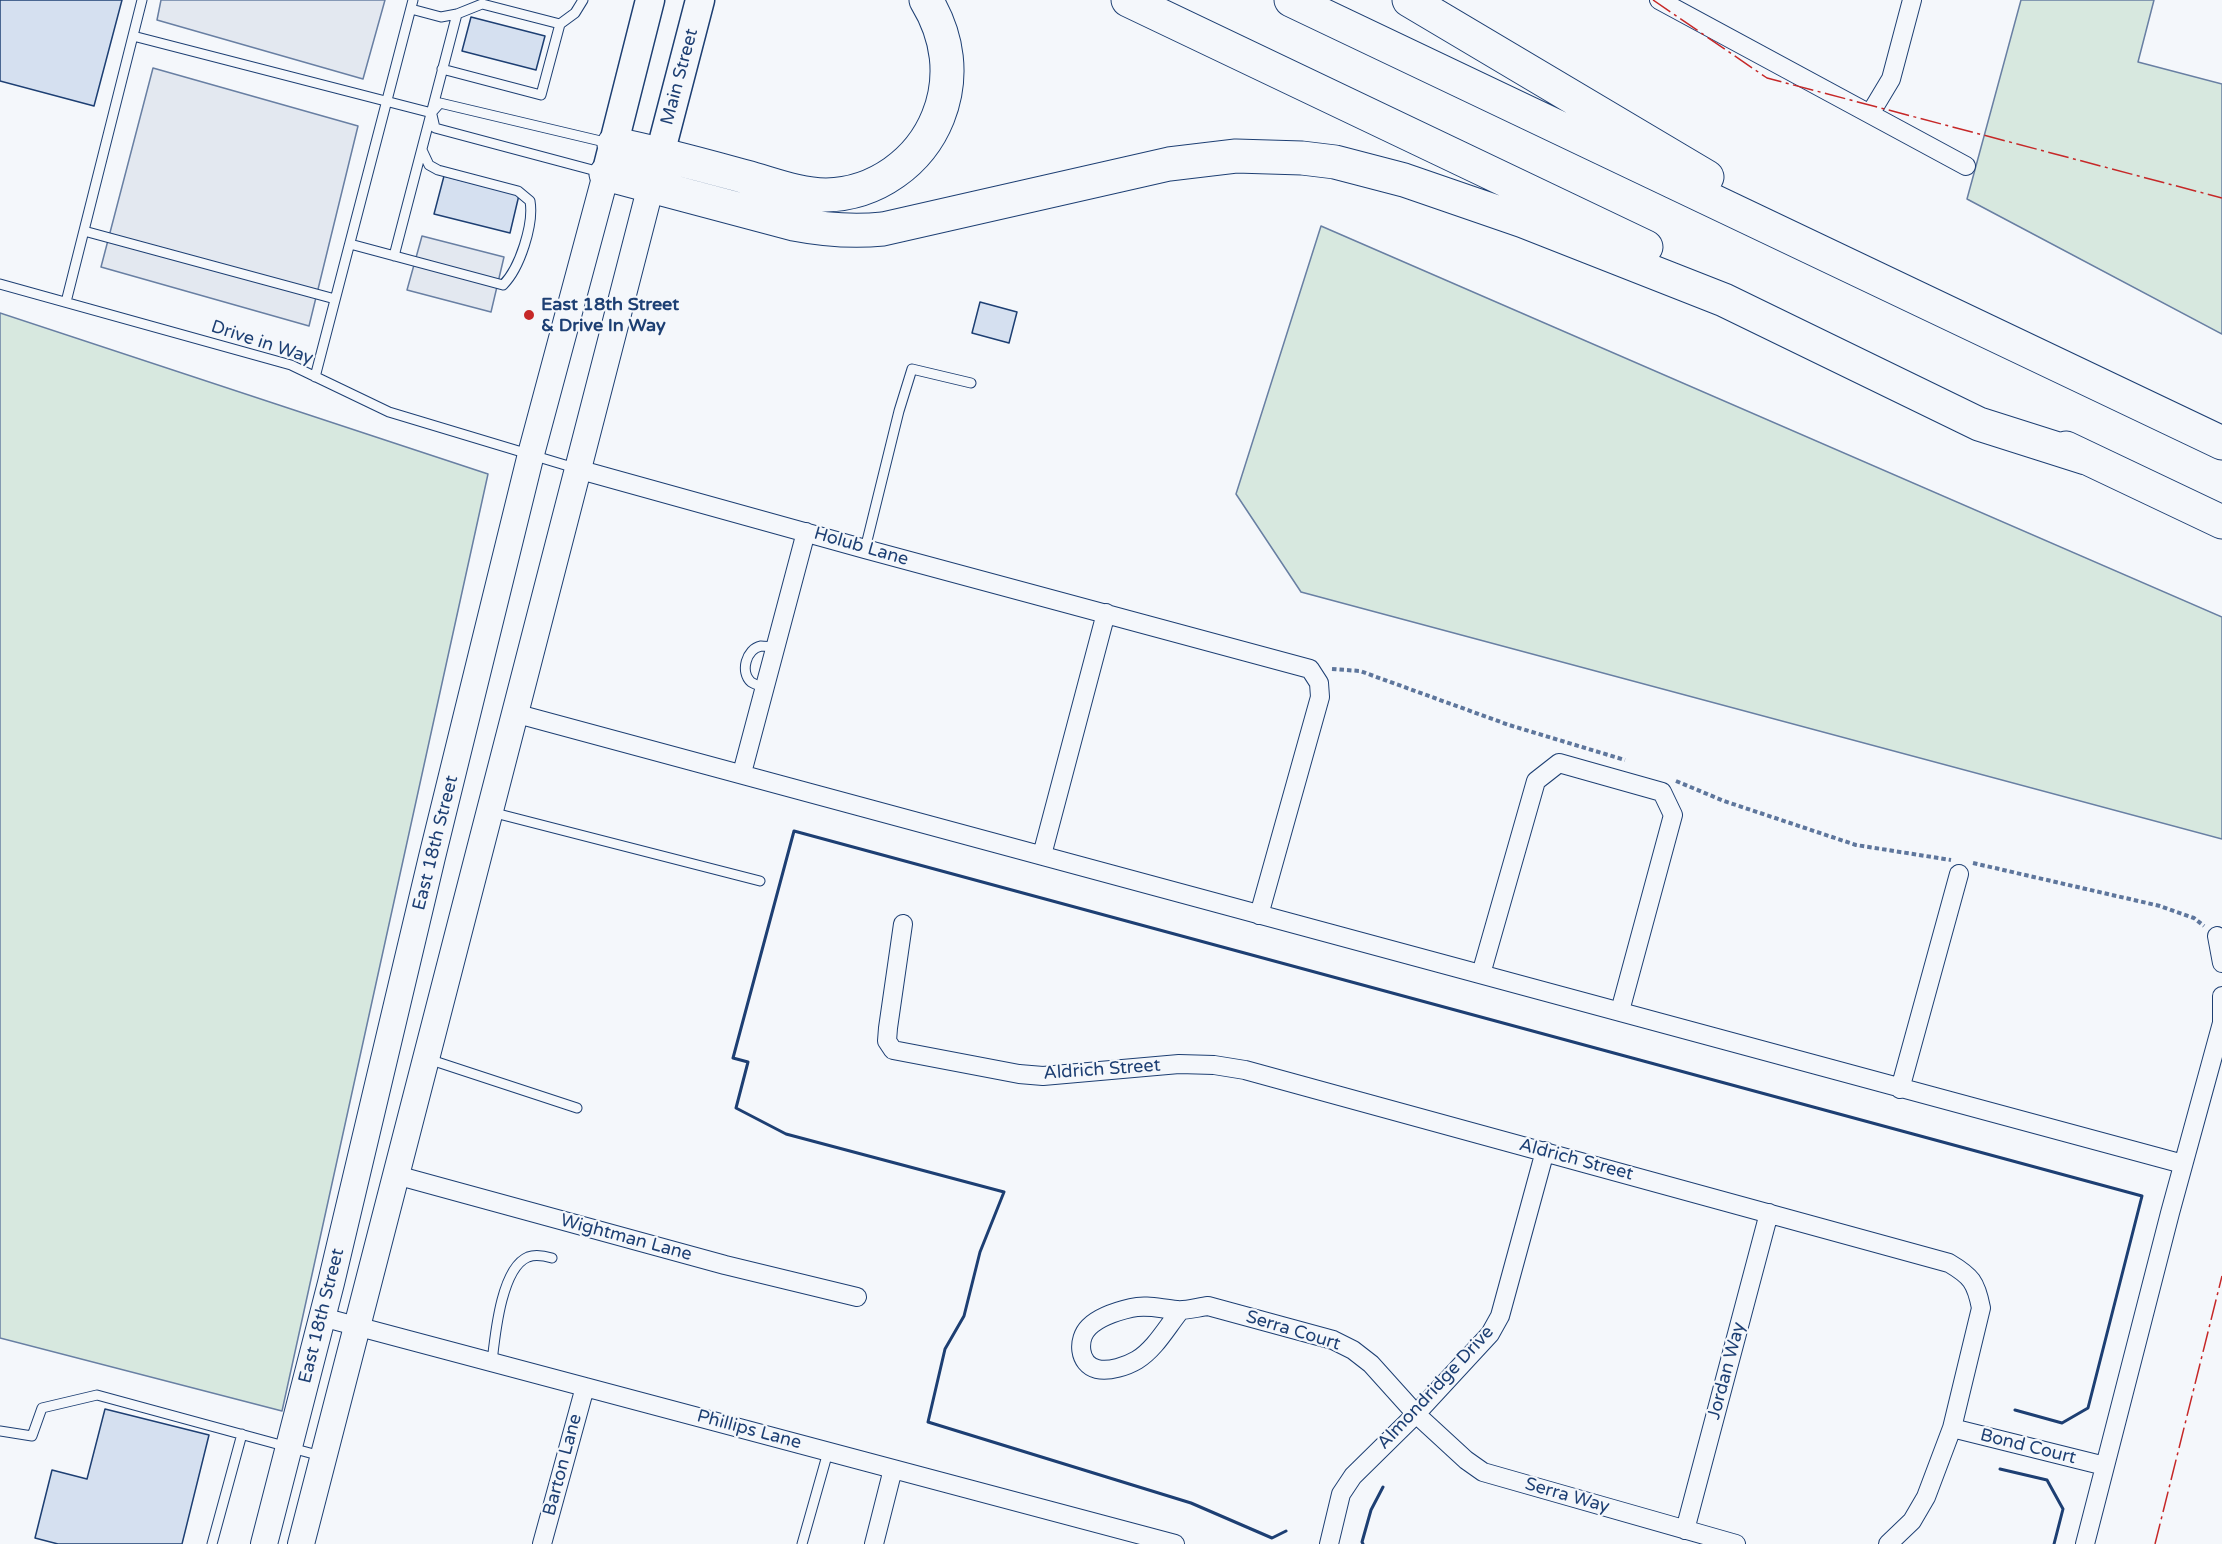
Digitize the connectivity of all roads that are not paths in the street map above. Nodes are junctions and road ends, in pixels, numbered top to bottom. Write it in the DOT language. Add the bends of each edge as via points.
graph roads {
  1 [pos="141,0"];
  2 [pos="583,0"];
  3 [pos="650,0"];
  4 [pos="700,0"];
  5 [pos="926,0"];
  6 [pos="1128,0"];
  7 [pos="1291,0"];
  8 [pos="1408,0"];
  9 [pos="1659,0"];
  10 [pos="1912,0"];
  11 [pos="412,4"];
  12 [pos="457,14"];
  13 [pos="560,24"];
  14 [pos="133,36"];
  15 [pos="442,69"];
  16 [pos="387,101"];
  17 [pos="432,113"];
  18 [pos="1870,114"];
  19 [pos="422,150"];
  20 [pos="660,154"];
  21 [pos="610,159"];
  22 [pos="1966,166"];
  23 [pos="651,186"];
  24 [pos="84,231"];
  25 [pos="350,244"];
  26 [pos="394,256"];
  27 [pos="1876,279"];
  28 [pos="0,284"];
  29 [pos="335,298"];
  30 [pos="66,302"];
  31 [pos="315,377"];
  32 [pos="971,383"];
  33 [pos="2222,443"];
  34 [pos="531,454"];
  35 [pos="2086,458"];
  36 [pos="577,469"];
  37 [pos="2222,522"];
  38 [pos="806,532"];
  39 [pos="865,549"];
  40 [pos="1106,613"];
  41 [pos="514,713"];
  42 [pos="742,773"];
  43 [pos="489,812"];
  44 [pos="1042,855"];
  45 [pos="1965,869"];
  46 [pos="760,881"];
  47 [pos="1259,915"];
  48 [pos="903,924"];
  49 [pos="2217,936"];
  50 [pos="2222,963"];
  51 [pos="1481,974"];
  52 [pos="2222,996"];
  53 [pos="1620,1011"];
  54 [pos="426,1059"];
  55 [pos="1900,1089"];
  56 [pos="577,1108"];
  57 [pos="1545,1151"];
  58 [pos="2183,1164"];
  59 [pos="396,1175"];
  60 [pos="1769,1213"];
  61 [pos="552,1258"];
  62 [pos="857,1298"];
  63 [pos="1179,1311"];
  64 [pos="322,1317"];
  65 [pos="358,1326"];
  66 [pos="492,1362"];
  67 [pos="585,1387"];
  68 [pos="1416,1414"];
  69 [pos="1952,1428"];
  70 [pos="0,1431"];
  71 [pos="242,1434"];
  72 [pos="290,1446"];
  73 [pos="828,1452"];
  74 [pos="324,1456"];
  75 [pos="2105,1466"];
  76 [pos="893,1469"];
  77 [pos="1685,1530"];
  78 [pos="212,1544"];
  79 [pos="264,1544"];
  80 [pos="301,1544"];
  81 [pos="542,1544"];
  82 [pos="802,1544"];
  83 [pos="874,1544"];
  84 [pos="1175,1544"];
  85 [pos="1329,1544"];
  86 [pos="1736,1544"];
  87 [pos="1888,1544"];
  88 [pos="2085,1544"];
  1 -- 14 [label="lane"];
  2 -- 13 [label="lane" via="575,13"];
  3 -- 21 [label="main road"];
  4 -- 20 [label="main road, Main Street"];
  5 -- 20 [label="highway" via="946,45 946,99 920,151 875,184 825,195"];
  6 -- 35 [label="highway"];
  7 -- 27 [label="highway"];
  8 -- 27 [label="highway"];
  9 -- 18 [label="street"];
  10 -- 18 [label="street" via="1892,79"];
  11 -- 12 [label="lane" via="441,17"];
  11 -- 16 [label="lane"];
  12 -- 13 [label="lane" via="482,4"];
  12 -- 15 [label="lane"];
  13 -- 15 [label="lane" via="541,95"];
  14 -- 16 [label="lane"];
  14 -- 24 [label="lane"];
  15 -- 17 [label="lane"];
  16 -- 17 [label="lane"];
  16 -- 25 [label="lane"];
  17 -- 19 [label="lane"];
  17 -- 21 [label="lane" via="440,103"];
  17 -- 21 [label="lane" via="435,128"];
  18 -- 22 [label="street"];
  19 -- 26 [label="lane"];
  19 -- 26 [label="lane" via="429,165 438,170 518,191 530,201 529,228 519,260 503,285"];
  20 -- 21 [label="highway"];
  20 -- 23 [label="main road, East 18th Street"];
  21 -- 23 [label="highway"];
  21 -- 34 [label="main road, East 18th Street"];
  23 -- 35 [label="highway" via="794,224 851,232 883,229 1203,159 1269,156 1335,162 1443,193 1724,300 1979,424"];
  23 -- 36 [label="main road, East 18th Street"];
  24 -- 29 [label="lane"];
  24 -- 30 [label="lane"];
  25 -- 26 [label="lane"];
  25 -- 29 [label="lane"];
  27 -- 33 [label="highway"];
  28 -- 30 [label="lane, Drive in Way"];
  29 -- 31 [label="lane"];
  30 -- 31 [label="lane, Drive in Way" via="291,365"];
  31 -- 34 [label="lane, Drive in Way" via="389,412"];
  32 -- 39 [label="lane" via="912,369"];
  34 -- 36 [label="lane, Drive in Way"];
  34 -- 64 [label="main road, East 18th Street"];
  35 -- 37 [label="highway"];
  36 -- 38 [label="street, Holub Lane"];
  36 -- 41 [label="main road, East 18th Street"];
  38 -- 39 [label="street, Holub Lane"];
  38 -- 42 [label="street"];
  39 -- 40 [label="street, Holub Lane"];
  40 -- 44 [label="street"];
  40 -- 47 [label="street, Holub Lane" via="1310,669 1319,683 1320,697"];
  41 -- 42 [label="street"];
  41 -- 43 [label="main road, East 18th Street"];
  42 -- 44 [label="street"];
  43 -- 46 [label="lane"];
  43 -- 54 [label="main road, East 18th Street"];
  44 -- 47 [label="street"];
  45 -- 55 [label="street"];
  47 -- 51 [label="street"];
  48 -- 57 [label="street, Aldrich Street" via="888,1028 887,1041 893,1050 1019,1074 1069,1075 1179,1064 1214,1065"];
  49 -- 50 [label="street"];
  51 -- 53 [label="street"];
  51 -- 53 [label="street" via="1536,781 1558,763 1662,792 1673,815"];
  52 -- 58 [label="street" via="2222,1023"];
  53 -- 55 [label="street"];
  54 -- 56 [label="lane"];
  54 -- 59 [label="main road, East 18th Street"];
  55 -- 58 [label="street"];
  57 -- 60 [label="street, Aldrich Street"];
  57 -- 68 [label="street, Almondridge Drive" via="1500,1316 1490,1334"];
  58 -- 75 [label="street"];
  59 -- 62 [label="street, Wightman Lane"];
  59 -- 65 [label="main road, East 18th Street"];
  60 -- 69 [label="street, Aldrich Street" via="1949,1263 1967,1273 1977,1289 1980,1308"];
  60 -- 77 [label="street, Jordan Way"];
  61 -- 66 [label="lane" via="528,1257 515,1268 505,1291"];
  63 -- 63 [label="street, Serra Court" via="1149,1305 1103,1318 1083,1335 1082,1355 1096,1368 1120,1367 1137,1360"];
  63 -- 68 [label="street, Serra Court" via="1208,1306 1333,1340 1371,1364"];
  64 -- 65 [label="street, Phillips Lane"];
  64 -- 72 [label="main road, East 18th Street"];
  65 -- 66 [label="street, Phillips Lane"];
  65 -- 74 [label="main road, East 18th Street"];
  66 -- 67 [label="street, Phillips Lane"];
  67 -- 73 [label="street, Phillips Lane"];
  67 -- 81 [label="street, Barton Lane"];
  68 -- 77 [label="street, Serra Way" via="1466,1461 1484,1472"];
  68 -- 85 [label="street, Almondridge Drive" via="1353,1476 1341,1494"];
  69 -- 75 [label="street, Bond Court"];
  69 -- 87 [label="street" via="1926,1497 1912,1521"];
  70 -- 71 [label="lane" via="32,1436 42,1407 97,1395"];
  71 -- 72 [label="lane"];
  71 -- 78 [label="lane"];
  72 -- 74 [label="lane"];
  72 -- 79 [label="main road, East 18th Street"];
  73 -- 76 [label="street, Phillips Lane"];
  73 -- 82 [label="lane"];
  74 -- 80 [label="main road, East 18th Street"];
  75 -- 88 [label="street"];
  76 -- 83 [label="street"];
  76 -- 84 [label="street, Phillips Lane"];
  77 -- 86 [label="street, Serra Way"];
}
